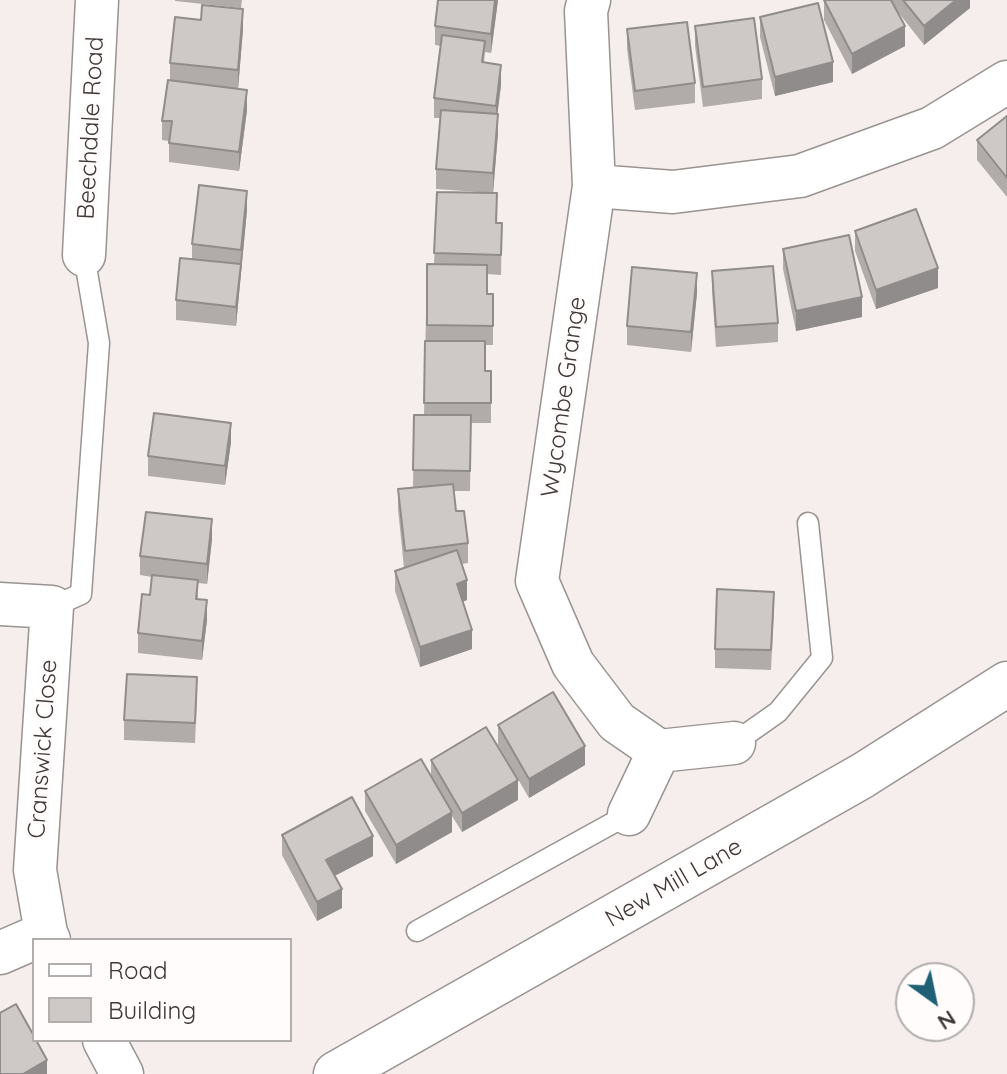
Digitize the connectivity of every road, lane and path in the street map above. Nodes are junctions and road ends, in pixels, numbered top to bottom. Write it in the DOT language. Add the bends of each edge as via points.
graph roads {
  1 [pos="97,0"];
  2 [pos="589,0"];
  3 [pos="1007,82"];
  4 [pos="594,186"];
  5 [pos="84,255"];
  6 [pos="808,523"];
  7 [pos="0,604"];
  8 [pos="52,607"];
  9 [pos="1007,684"];
  10 [pos="734,743"];
  11 [pos="659,751"];
  12 [pos="629,814"];
  13 [pos="417,931"];
  14 [pos="47,937"];
  15 [pos="32,942"];
  16 [pos="0,953"];
  17 [pos="105,1042"];
  18 [pos="122,1074"];
  19 [pos="336,1074"];
  1 -- 5 [label="street, Beechdale Road"];
  2 -- 4 [label="street, Wycombe Grange"];
  3 -- 4 [label="street" via="932,128 800,176 673,192"];
  4 -- 11 [label="street, Wycombe Grange" via="537,581 573,664 617,722"];
  5 -- 8 [label="lane" via="99,343 81,594"];
  6 -- 10 [label="lane" via="822,658 778,712"];
  7 -- 8 [label="street"];
  8 -- 14 [label="street, Cranswick Close" via="35,870"];
  9 -- 19 [label="street, New Mill Lane" via="862,776"];
  10 -- 11 [label="street"];
  11 -- 12 [label="street"];
  12 -- 13 [label="lane"];
  15 -- 16 [label="street"];
  17 -- 18 [label="street"];
}
